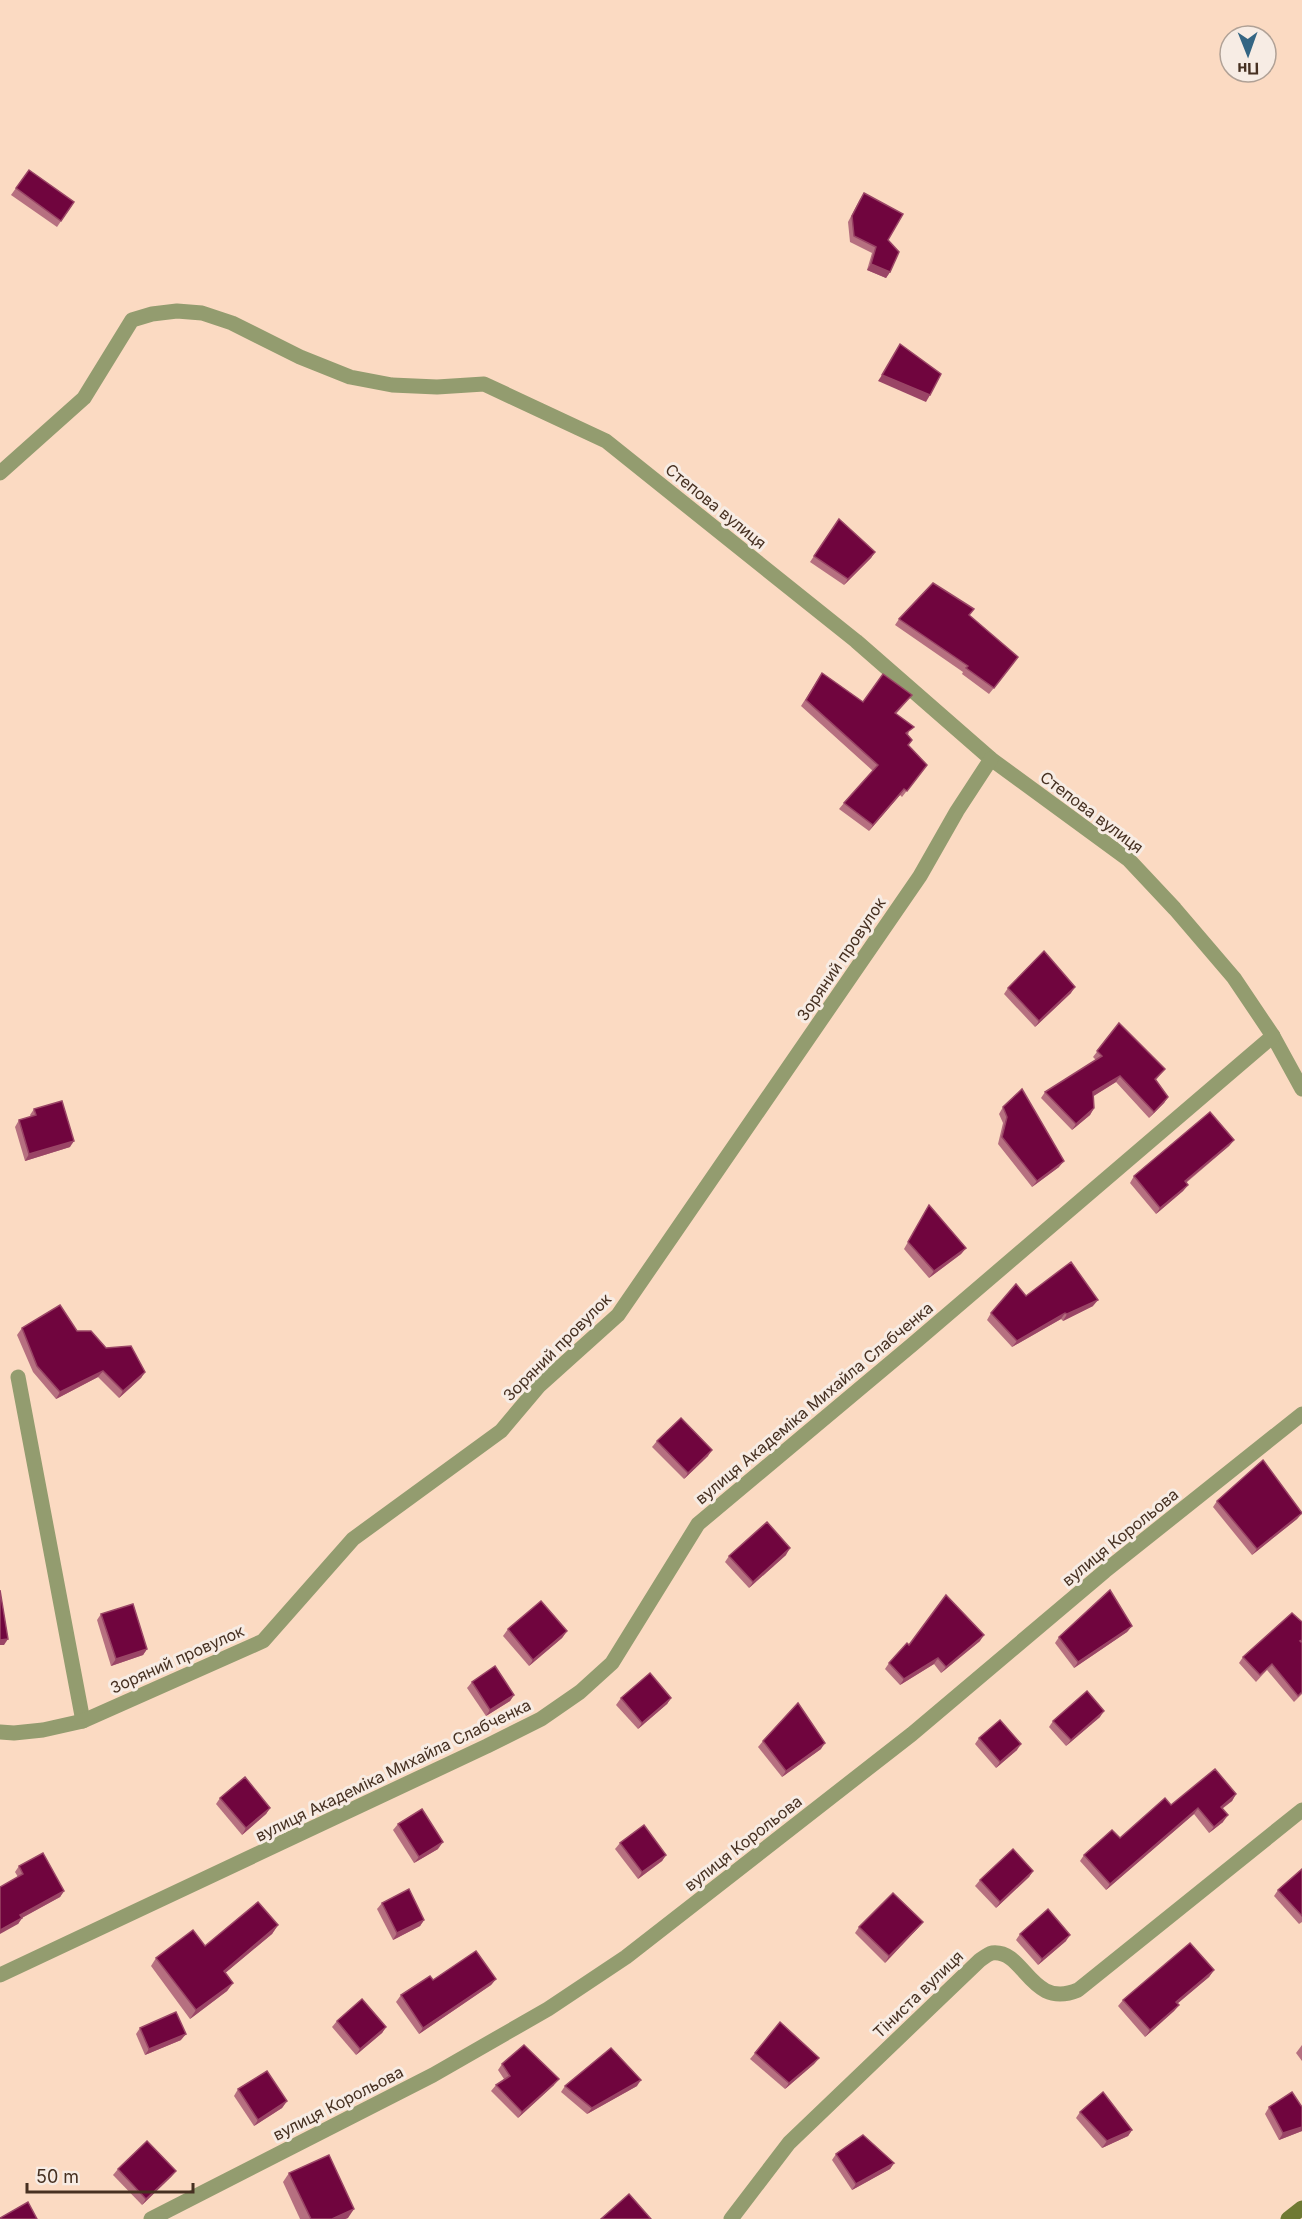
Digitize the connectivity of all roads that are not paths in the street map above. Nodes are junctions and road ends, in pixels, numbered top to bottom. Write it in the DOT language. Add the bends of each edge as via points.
graph roads {
  1 [pos="0,472"];
  2 [pos="991,759"];
  3 [pos="1272,1036"];
  4 [pos="1302,1089"];
  5 [pos="18,1377"];
  6 [pos="1302,1414"];
  7 [pos="83,1721"];
  8 [pos="0,1731"];
  9 [pos="1302,1810"];
  10 [pos="0,1975"];
  11 [pos="1302,2208"];
  12 [pos="151,2219"];
  13 [pos="730,2219"];
  14 [pos="1288,2219"];
  1 -- 2 [label="street, Степова вулиця" via="84,398 132,320 152,314 202,313 350,377 392,385 484,384 606,441 856,641"];
  2 -- 3 [label="street, Степова вулиця" via="1129,860 1234,978"];
  2 -- 7 [label="street, Зоряний провулок" via="920,876 618,1315 539,1386 501,1431 354,1539 263,1641"];
  3 -- 4 [label="street, Степова вулиця"];
  3 -- 10 [label="street, вулиця Академіка Михайла Слабченка" via="698,1524 612,1663 580,1692 541,1719 487,1746"];
  5 -- 7 [label="street"];
  6 -- 12 [label="street, вулиця Корольова" via="1105,1571 912,1734 626,1957 548,2009 433,2075"];
  7 -- 8 [label="street, Зоряний провулок" via="43,1730"];
  9 -- 13 [label="street, Тіниста вулиця" via="1078,1990 1066,1995 1052,1994 1004,1955 991,1953 980,1960 789,2143"];
  11 -- 14 [label="street"];
}
